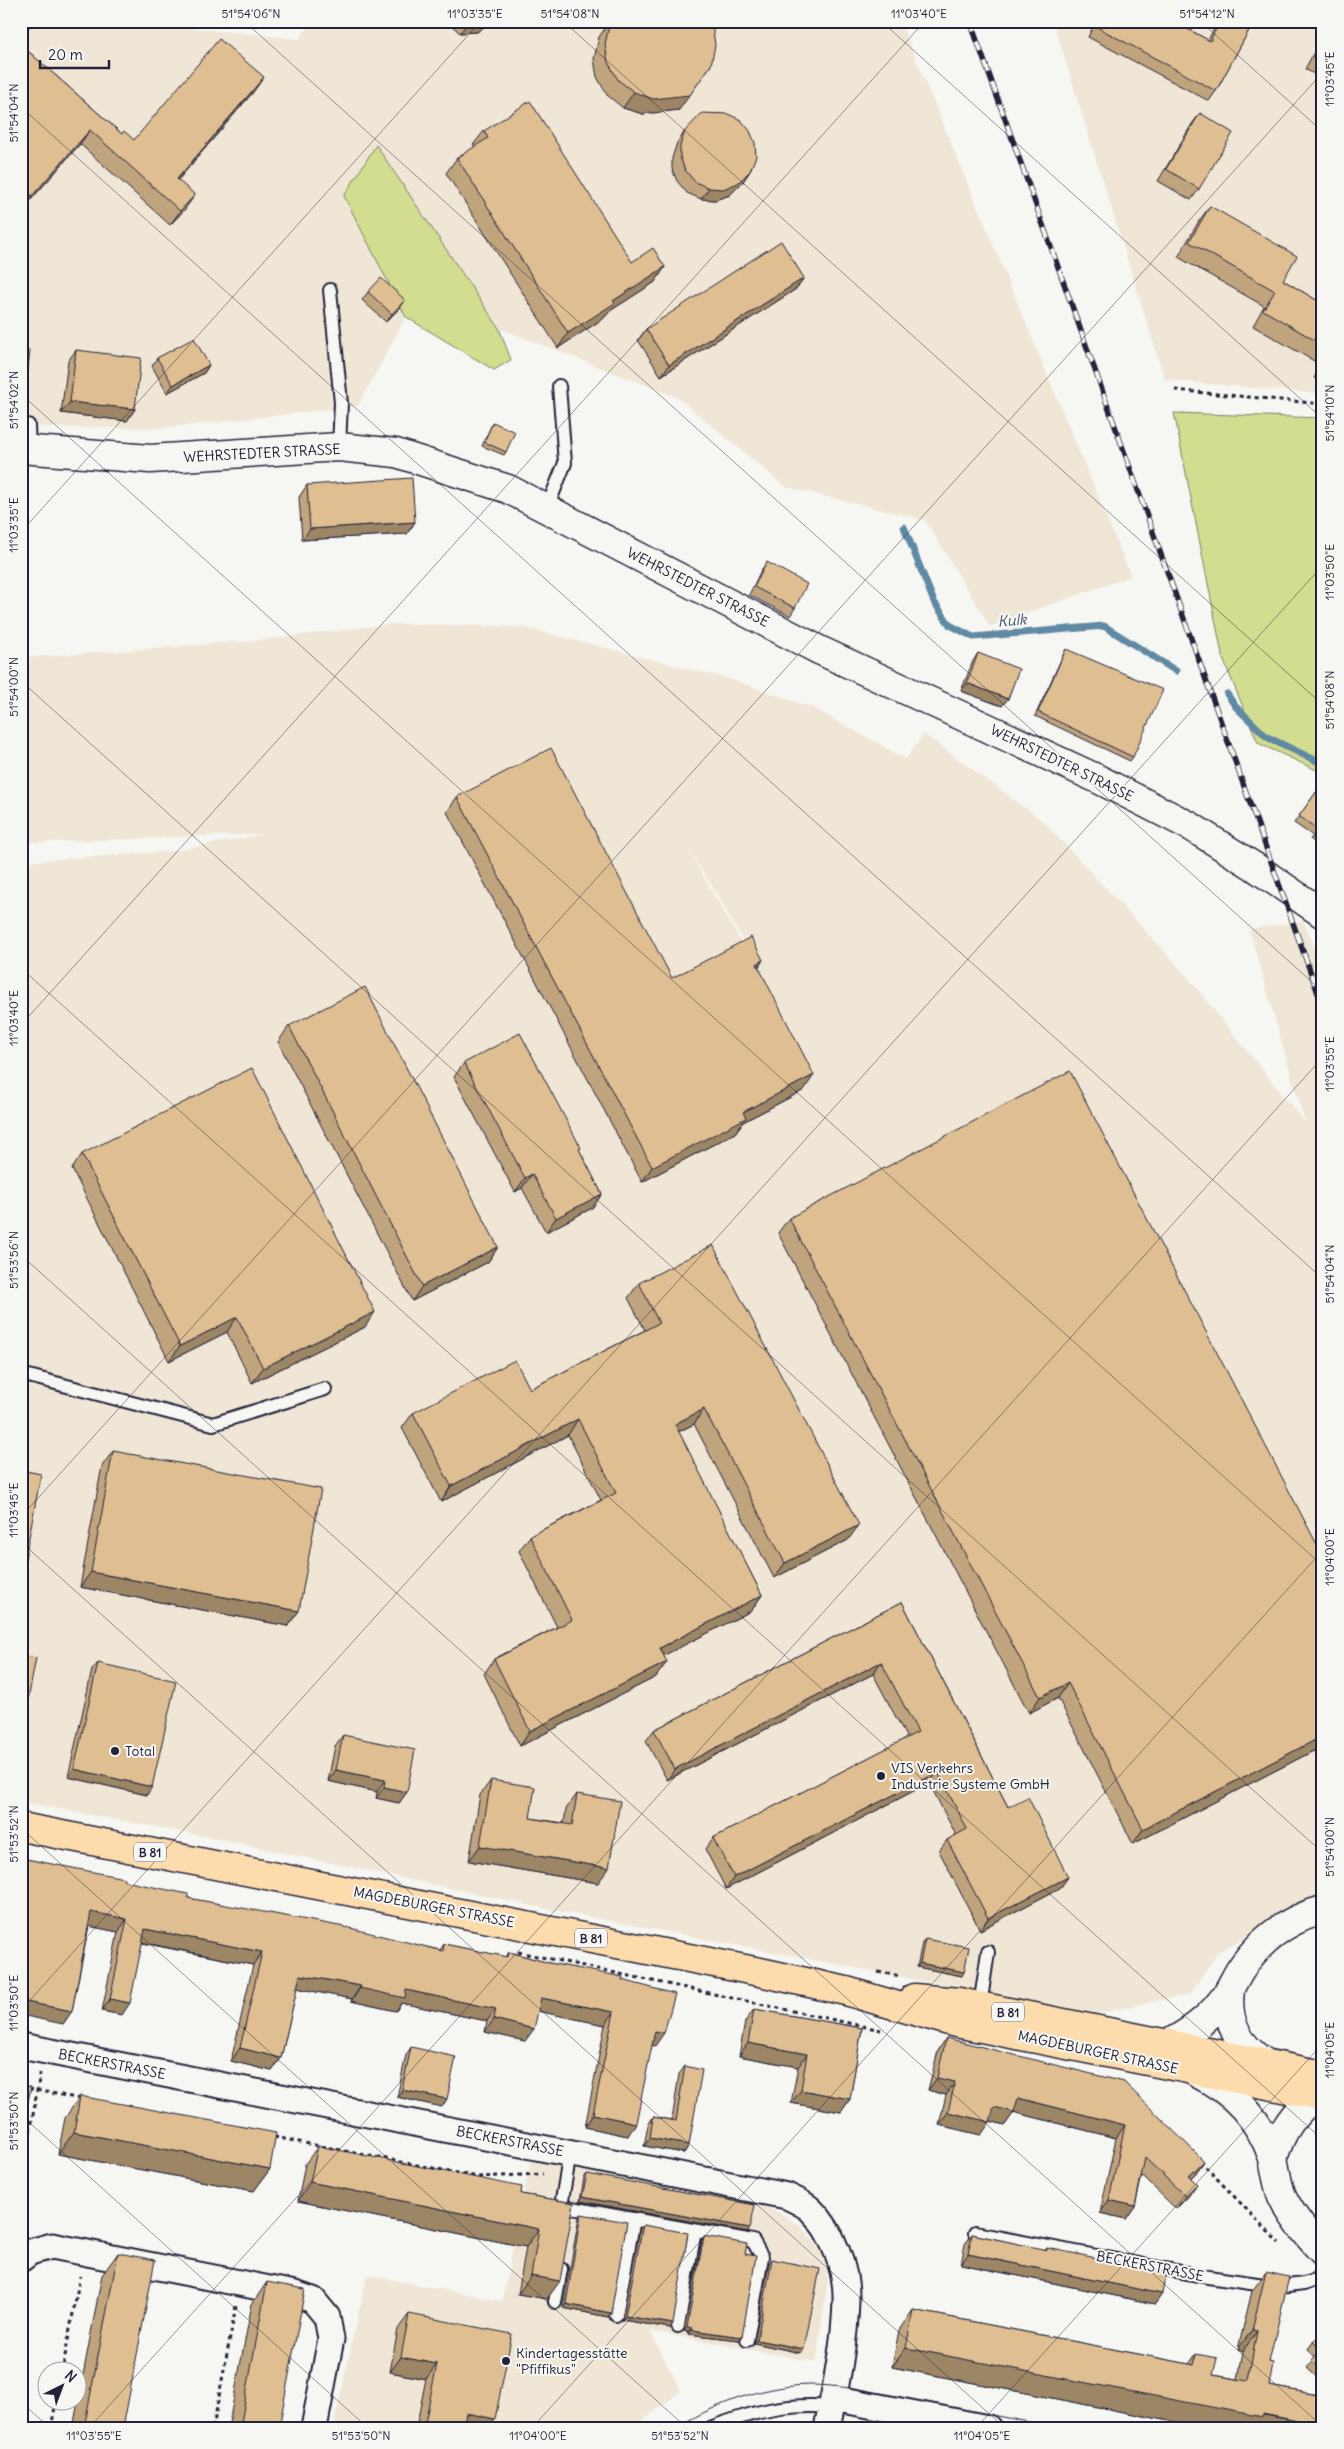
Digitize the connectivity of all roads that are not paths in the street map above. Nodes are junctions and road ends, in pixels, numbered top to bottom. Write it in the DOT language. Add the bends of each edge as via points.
graph roads {
  1 [pos="330,290"];
  2 [pos="559,386"];
  3 [pos="26,442"];
  4 [pos="339,447"];
  5 [pos="547,508"];
  6 [pos="1323,914"];
  7 [pos="21,1374"];
  8 [pos="325,1388"];
  9 [pos="21,1827"];
  10 [pos="1323,1910"];
  11 [pos="988,1952"];
  12 [pos="1230,1990"];
  13 [pos="846,1991"];
  14 [pos="980,2006"];
  15 [pos="1169,2043"];
  16 [pos="32,2048"];
  17 [pos="1264,2062"];
  18 [pos="1194,2071"];
  19 [pos="1321,2089"];
  20 [pos="1273,2159"];
  21 [pos="568,2163"];
  22 [pos="634,2219"];
  23 [pos="695,2231"];
  24 [pos="976,2233"];
  25 [pos="1323,2252"];
  26 [pos="563,2255"];
  27 [pos="21,2259"];
  28 [pos="1323,2273"];
  29 [pos="555,2302"];
  30 [pos="616,2315"];
  31 [pos="678,2326"];
  32 [pos="747,2340"];
  33 [pos="831,2405"];
  34 [pos="314,2428"];
  35 [pos="710,2428"];
  36 [pos="988,2428"];
  1 -- 4 [label="lane" via="341,403"];
  2 -- 5 [label="lane" via="565,463"];
  3 -- 4 [label="street, WEHRSTEDTER STRASSE" via="150,460"];
  4 -- 5 [label="street, WEHRSTEDTER STRASSE" via="396,453 508,489"];
  5 -- 6 [label="street, WEHRSTEDTER STRASSE" via="820,650 1098,779 1182,822"];
  7 -- 8 [label="lane" via="212,1424"];
  9 -- 13 [label="main road, MAGDEBURGER STRASSE / B 81" via="543,1928"];
  10 -- 12 [label="street" via="1293,1921 1262,1943 1249,1957"];
  11 -- 14 [label="lane"];
  12 -- 15 [label="street" via="1203,2021"];
  12 -- 17 [label="street" via="1229,2016 1233,2028 1245,2047"];
  13 -- 14 [label="main road, MAGDEBURGER STRASSE / B 81"];
  13 -- 18 [label="main road, MAGDEBURGER STRASSE / B 81" via="956,2023"];
  14 -- 15 [label="main road, MAGDEBURGER STRASSE / B 81"];
  15 -- 17 [label="main road, MAGDEBURGER STRASSE / B 81"];
  16 -- 21 [label="street, BECKERSTRASSE"];
  17 -- 19 [label="main road, MAGDEBURGER STRASSE / B 81"];
  18 -- 19 [label="main road, MAGDEBURGER STRASSE / B 81"];
  18 -- 20 [label="street" via="1224,2088 1249,2114"];
  19 -- 20 [label="street" via="1291,2119"];
  20 -- 25 [label="street" via="1282,2195 1291,2213"];
  21 -- 22 [label="lane" via="561,2206 571,2212"];
  21 -- 33 [label="street, BECKERSTRASSE" via="758,2190 787,2196 810,2209 834,2246 843,2272 846,2299"];
  22 -- 23 [label="lane"];
  22 -- 30 [label="lane"];
  23 -- 31 [label="lane"];
  23 -- 32 [label="lane" via="754,2241 762,2257"];
  24 -- 28 [label="lane, BECKERSTRASSE" via="1208,2277 1279,2287 1304,2284 1316,2280"];
  26 -- 29 [label="lane"];
  27 -- 34 [label="street" via="30,2252 52,2246 313,2300 327,2317 331,2339"];
  33 -- 35 [label="lane" via="787,2406 750,2413"];
  33 -- 36 [label="street"];
}
